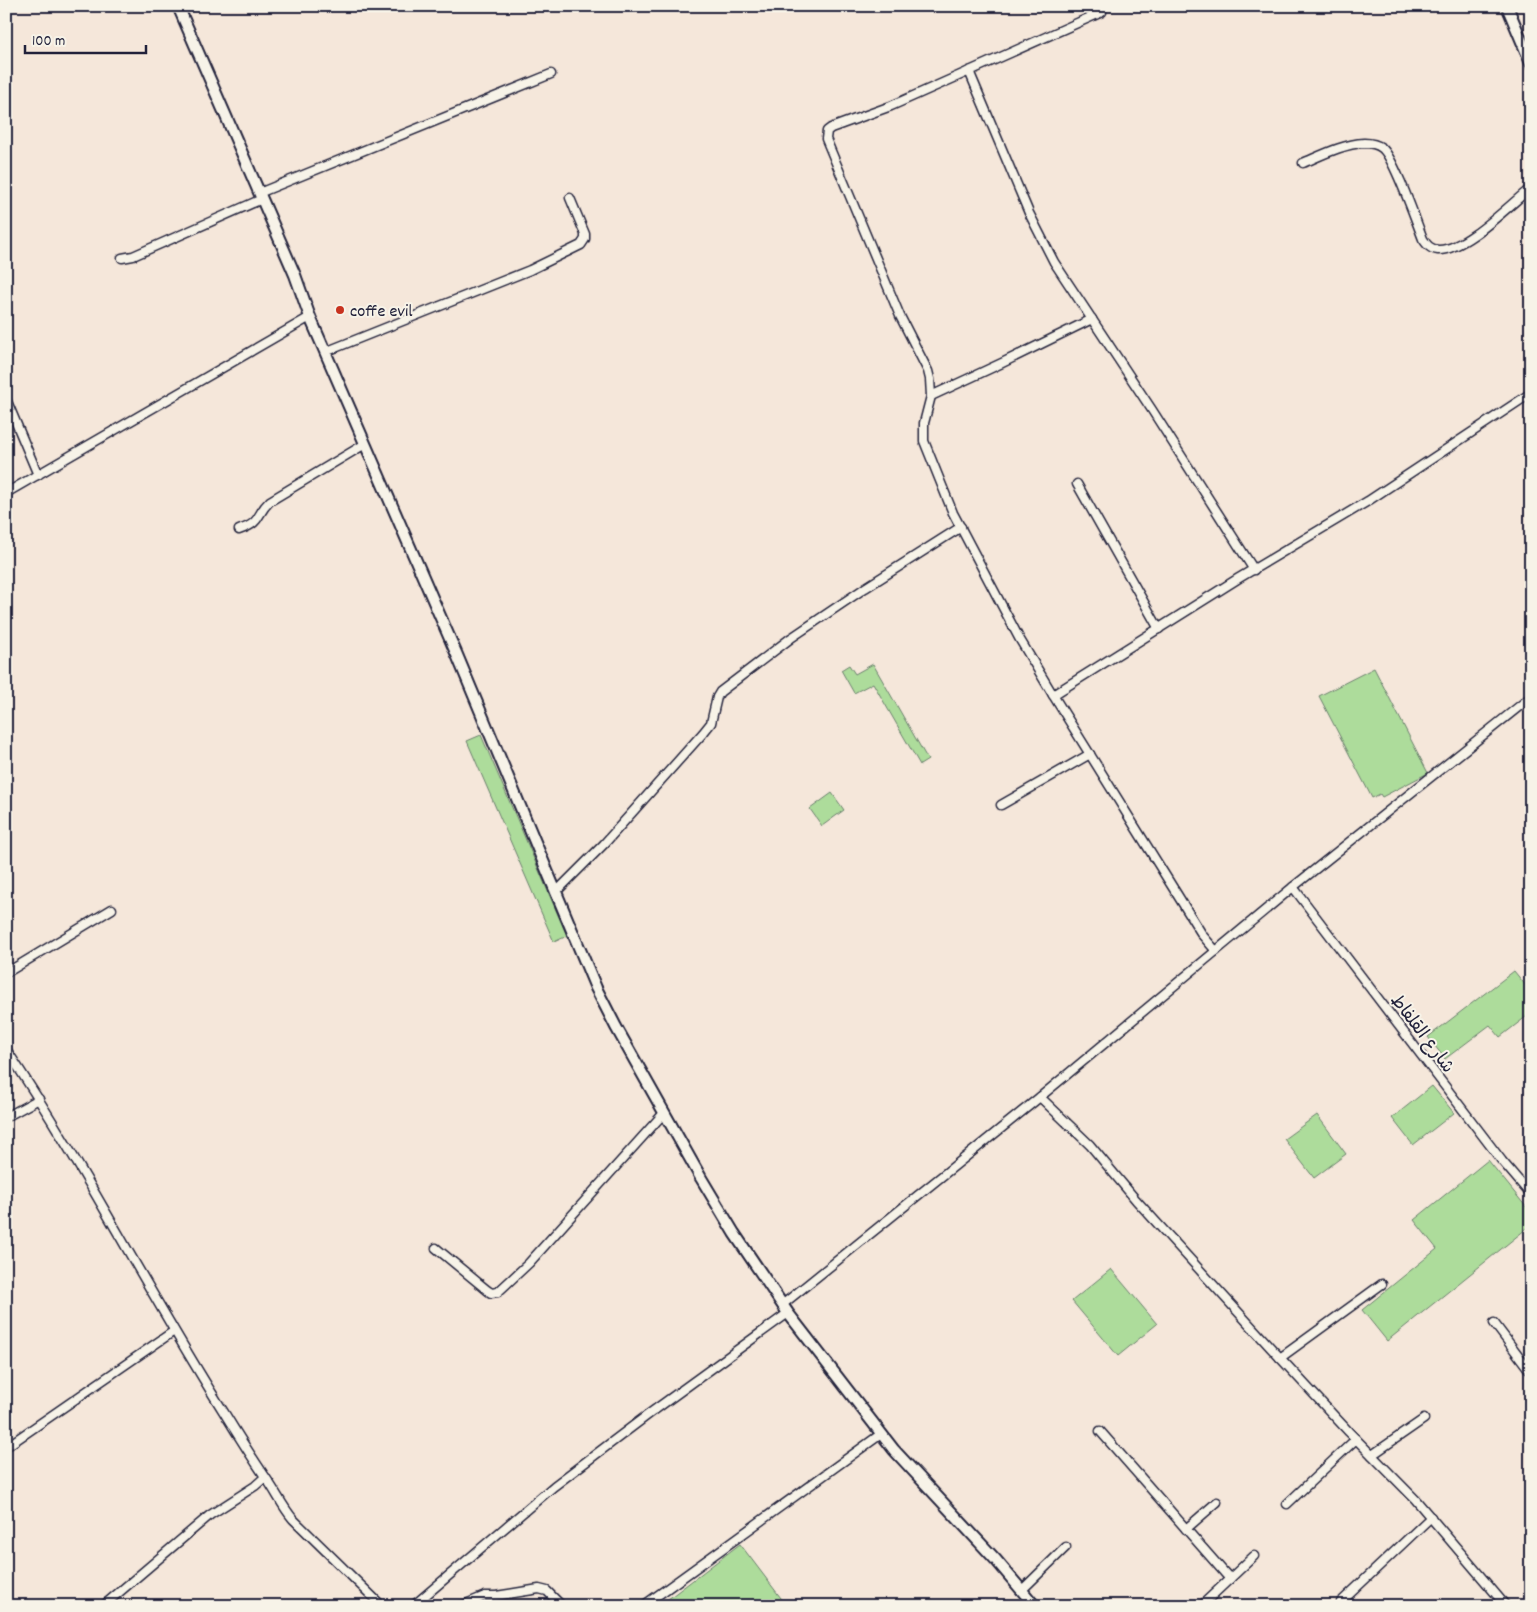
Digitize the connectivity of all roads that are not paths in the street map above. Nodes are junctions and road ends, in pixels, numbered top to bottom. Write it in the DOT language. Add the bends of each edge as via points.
graph roads {
  1 [pos="178,6"];
  2 [pos="1507,6"];
  3 [pos="1102,12"];
  4 [pos="1531,63"];
  5 [pos="969,71"];
  6 [pos="551,74"];
  7 [pos="1303,163"];
  8 [pos="1531,188"];
  9 [pos="261,196"];
  10 [pos="570,198"];
  11 [pos="122,258"];
  12 [pos="310,317"];
  13 [pos="1092,319"];
  14 [pos="325,352"];
  15 [pos="1531,393"];
  16 [pos="931,396"];
  17 [pos="6,399"];
  18 [pos="365,444"];
  19 [pos="38,475"];
  20 [pos="1077,484"];
  21 [pos="6,493"];
  22 [pos="961,527"];
  23 [pos="239,530"];
  24 [pos="1254,570"];
  25 [pos="1159,629"];
  26 [pos="1052,695"];
  27 [pos="1531,697"];
  28 [pos="1090,754"];
  29 [pos="1001,805"];
  30 [pos="1293,887"];
  31 [pos="557,890"];
  32 [pos="112,910"];
  33 [pos="1216,951"];
  34 [pos="6,973"];
  35 [pos="6,1049"];
  36 [pos="1040,1097"];
  37 [pos="39,1099"];
  38 [pos="664,1113"];
  39 [pos="6,1117"];
  40 [pos="1531,1195"];
  41 [pos="436,1248"];
  42 [pos="1382,1284"];
  43 [pos="785,1309"];
  44 [pos="1494,1323"];
  45 [pos="174,1331"];
  46 [pos="1280,1358"];
  47 [pos="1531,1372"];
  48 [pos="1424,1419"];
  49 [pos="1100,1431"];
  50 [pos="881,1434"];
  51 [pos="1356,1439"];
  52 [pos="6,1448"];
  53 [pos="1372,1455"];
  54 [pos="265,1477"];
  55 [pos="1216,1502"];
  56 [pos="1287,1504"];
  57 [pos="1431,1517"];
  58 [pos="1186,1529"];
  59 [pos="1066,1547"];
  60 [pos="1254,1556"];
  61 [pos="1230,1579"];
  62 [pos="1022,1590"];
  63 [pos="1341,1602"];
  64 [pos="103,1606"];
  65 [pos="382,1606"];
  66 [pos="412,1606"];
  67 [pos="461,1606"];
  68 [pos="562,1606"];
  69 [pos="643,1606"];
  70 [pos="1036,1606"];
  71 [pos="1201,1606"];
  72 [pos="1506,1606"];
  1 -- 9 [label="street"];
  2 -- 4 [label="street"];
  3 -- 5 [label="street"];
  5 -- 13 [label="street" via="1029,212 1054,262"];
  5 -- 16 [label="street" via="891,106 831,128 826,136 900,316 928,371"];
  6 -- 9 [label="street"];
  7 -- 8 [label="street" via="1347,146 1365,143 1384,149 1423,239 1436,250 1458,244"];
  9 -- 11 [label="street" via="134,256"];
  9 -- 12 [label="street"];
  10 -- 14 [label="street" via="585,234 581,245 530,270"];
  12 -- 14 [label="street"];
  12 -- 19 [label="street"];
  13 -- 16 [label="street"];
  13 -- 24 [label="street"];
  14 -- 18 [label="street"];
  15 -- 24 [label="street" via="1368,501"];
  16 -- 22 [label="street" via="924,423 924,441"];
  17 -- 19 [label="street"];
  18 -- 23 [label="street" via="270,501 257,521"];
  18 -- 31 [label="street"];
  19 -- 21 [label="street"];
  20 -- 25 [label="street"];
  22 -- 26 [label="street"];
  22 -- 31 [label="street" via="791,638 720,692 710,723 702,733 604,844"];
  24 -- 25 [label="street"];
  25 -- 26 [label="street"];
  26 -- 28 [label="street"];
  27 -- 30 [label="street"];
  28 -- 29 [label="street"];
  28 -- 33 [label="street" via="1203,936"];
  30 -- 33 [label="street"];
  30 -- 40 [label="street, شارع القلفاط"];
  31 -- 38 [label="street" via="596,988"];
  32 -- 34 [label="street"];
  33 -- 36 [label="street"];
  35 -- 37 [label="street"];
  36 -- 43 [label="street"];
  36 -- 46 [label="street" via="1090,1146"];
  37 -- 39 [label="street"];
  37 -- 45 [label="street"];
  38 -- 41 [label="street" via="529,1263 498,1292 487,1290"];
  38 -- 43 [label="street" via="734,1233"];
  42 -- 46 [label="street"];
  43 -- 50 [label="street"];
  43 -- 66 [label="street" via="554,1486"];
  44 -- 47 [label="street"];
  45 -- 52 [label="street"];
  45 -- 54 [label="street"];
  46 -- 51 [label="street"];
  48 -- 53 [label="street"];
  49 -- 58 [label="street"];
  50 -- 62 [label="street"];
  50 -- 69 [label="street"];
  51 -- 53 [label="street"];
  51 -- 56 [label="street"];
  53 -- 57 [label="street"];
  54 -- 64 [label="street" via="210,1515"];
  54 -- 65 [label="street" via="293,1519"];
  55 -- 58 [label="street"];
  57 -- 63 [label="street"];
  57 -- 72 [label="street"];
  58 -- 61 [label="street"];
  59 -- 62 [label="street"];
  60 -- 61 [label="street"];
  61 -- 71 [label="street"];
  62 -- 70 [label="street"];
  67 -- 68 [label="street" via="485,1596 539,1589 547,1591"];
}
